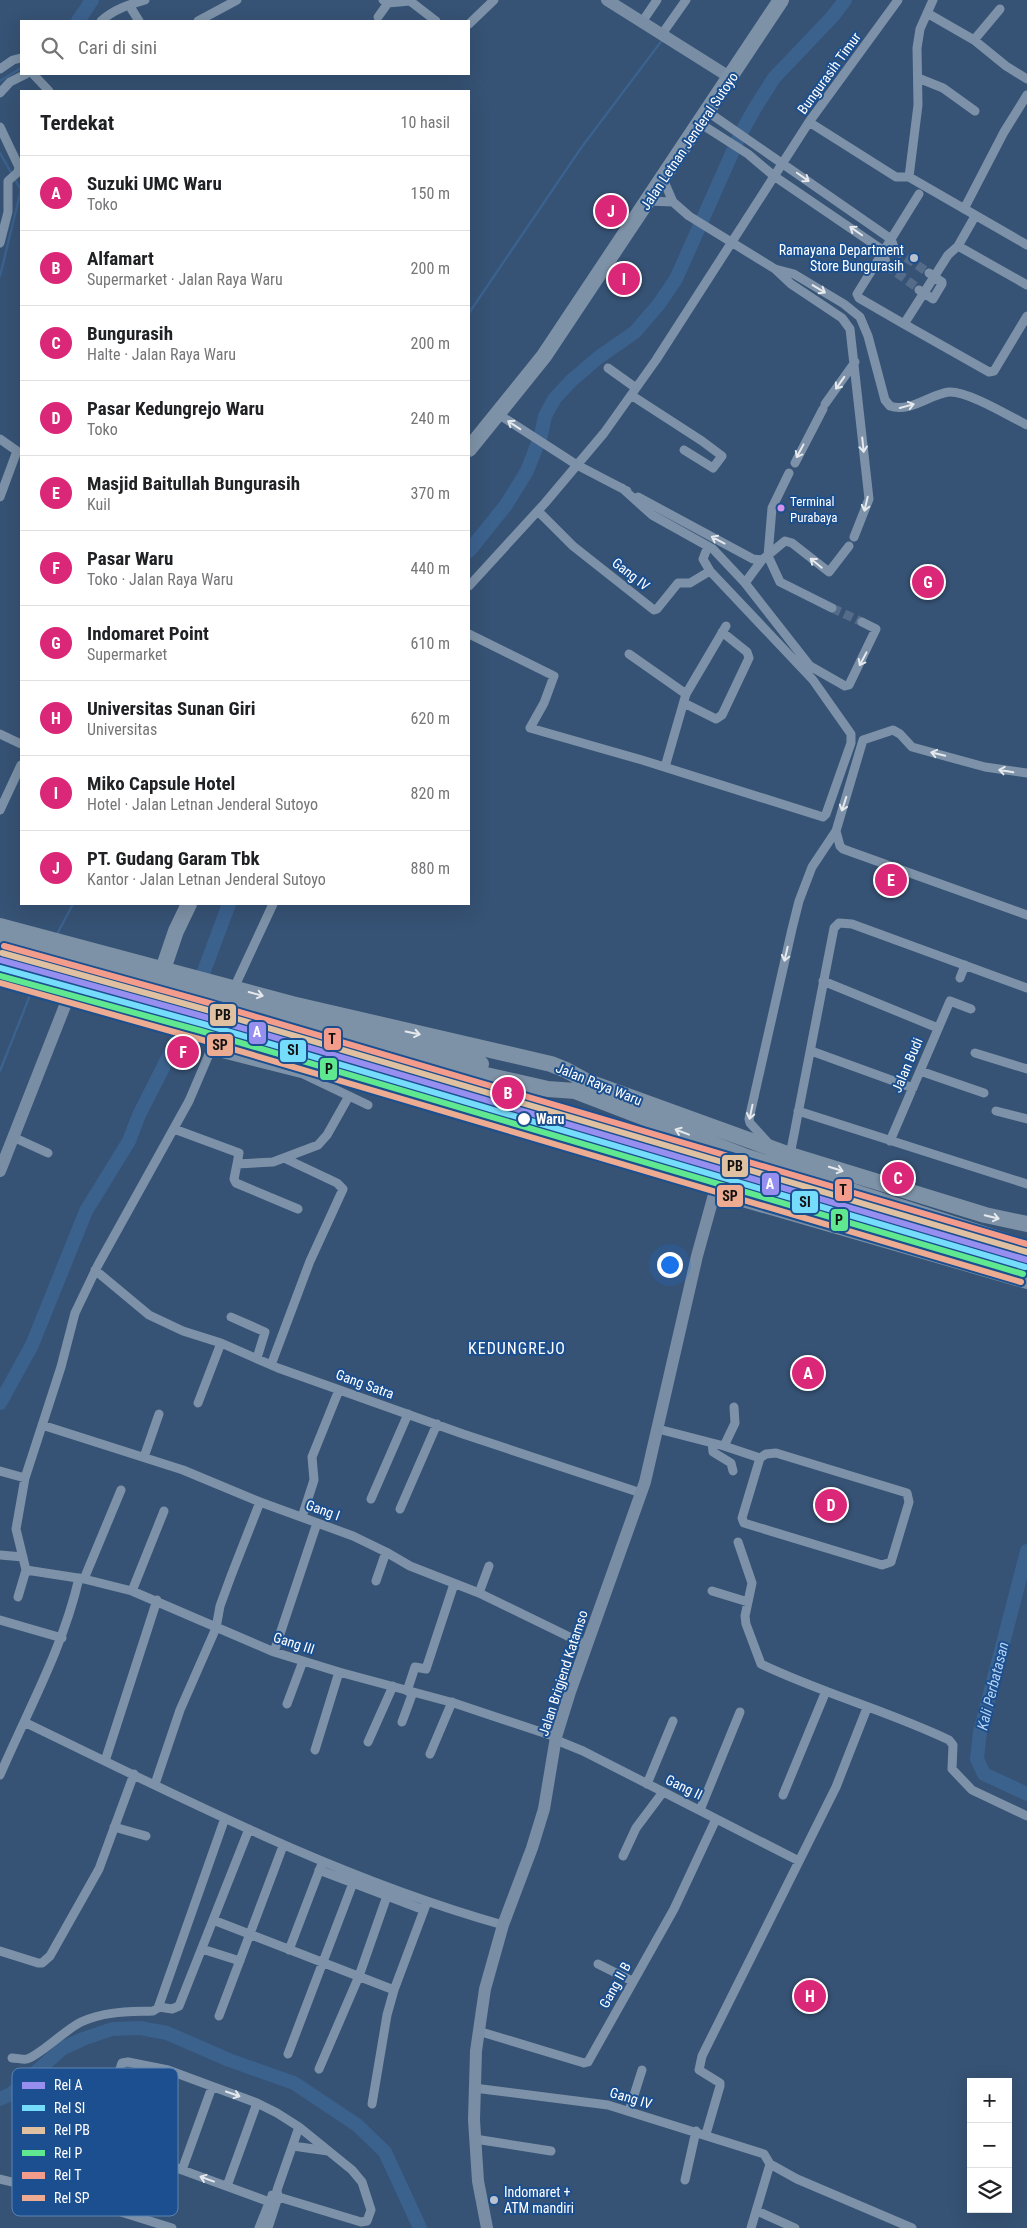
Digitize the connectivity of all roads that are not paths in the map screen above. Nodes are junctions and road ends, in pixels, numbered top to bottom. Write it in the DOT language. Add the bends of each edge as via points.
graph roads {
  1 [pos="144,0"];
  2 [pos="237,0"];
  3 [pos="494,0"];
  4 [pos="607,0"];
  5 [pos="657,0"];
  6 [pos="685,0"];
  7 [pos="781,0"];
  8 [pos="898,0"];
  9 [pos="933,0"];
  10 [pos="385,1"];
  11 [pos="127,5"];
  12 [pos="1000,9"];
  13 [pos="927,13"];
  14 [pos="378,17"];
  15 [pos="102,20"];
  16 [pos="137,20"];
  17 [pos="200,20"];
  18 [pos="435,20"];
  19 [pos="642,22"];
  20 [pos="470,23"];
  21 [pos="666,37"];
  22 [pos="974,40"];
  23 [pos="20,58"];
  24 [pos="0,69"];
  25 [pos="24,75"];
  26 [pos="34,75"];
  27 [pos="731,78"];
  28 [pos="918,78"];
  29 [pos="1027,79"];
  30 [pos="48,90"];
  31 [pos="0,93"];
  32 [pos="1027,94"];
  33 [pos="975,111"];
  34 [pos="704,118"];
  35 [pos="810,122"];
  36 [pos="0,127"];
  37 [pos="751,142"];
  38 [pos="745,152"];
  39 [pos="783,163"];
  40 [pos="774,176"];
  41 [pos="909,177"];
  42 [pos="663,179"];
  43 [pos="819,188"];
  44 [pos="919,194"];
  45 [pos="811,200"];
  46 [pos="649,201"];
  47 [pos="672,202"];
  48 [pos="964,209"];
  49 [pos="974,218"];
  50 [pos="891,239"];
  51 [pos="730,242"];
  52 [pos="0,243"];
  53 [pos="1027,245"];
  54 [pos="958,246"];
  55 [pos="895,250"];
  56 [pos="884,251"];
  57 [pos="886,265"];
  58 [pos="775,269"];
  59 [pos="1027,285"];
  60 [pos="1027,316"];
  61 [pos="904,324"];
  62 [pos="855,362"];
  63 [pos="608,368"];
  64 [pos="633,392"];
  65 [pos="498,414"];
  66 [pos="1027,425"];
  67 [pos="0,439"];
  68 [pos="470,448"];
  69 [pos="684,450"];
  70 [pos="794,463"];
  71 [pos="577,465"];
  72 [pos="789,474"];
  73 [pos="622,488"];
  74 [pos="0,497"];
  75 [pos="538,511"];
  76 [pos="854,538"];
  77 [pos="708,546"];
  78 [pos="849,546"];
  79 [pos="765,558"];
  80 [pos="710,571"];
  81 [pos="745,583"];
  82 [pos="470,585"];
  83 [pos="832,608"];
  84 [pos="862,622"];
  85 [pos="470,634"];
  86 [pos="629,654"];
  87 [pos="686,694"];
  88 [pos="684,704"];
  89 [pos="0,734"];
  90 [pos="20,744"];
  91 [pos="20,767"];
  92 [pos="665,767"];
  93 [pos="1027,773"];
  94 [pos="838,782"];
  95 [pos="850,787"];
  96 [pos="0,810"];
  97 [pos="836,831"];
  98 [pos="189,905"];
  99 [pos="273,905"];
  100 [pos="1027,915"];
  101 [pos="0,926"];
  102 [pos="176,931"];
  103 [pos="0,937"];
  104 [pos="0,948"];
  105 [pos="131,961"];
  106 [pos="965,965"];
  107 [pos="79,970"];
  108 [pos="179,973"];
  109 [pos="960,978"];
  110 [pos="823,981"];
  111 [pos="0,983"];
  112 [pos="234,988"];
  113 [pos="1027,988"];
  114 [pos="169,996"];
  115 [pos="67,1002"];
  116 [pos="971,1009"];
  117 [pos="227,1012"];
  118 [pos="938,1028"];
  119 [pos="212,1051"];
  120 [pos="814,1052"];
  121 [pos="975,1053"];
  122 [pos="1027,1069"];
  123 [pos="920,1071"];
  124 [pos="581,1086"];
  125 [pos="912,1088"];
  126 [pos="984,1093"];
  127 [pos="348,1096"];
  128 [pos="368,1105"];
  129 [pos="798,1111"];
  130 [pos="996,1111"];
  131 [pos="1027,1119"];
  132 [pos="174,1129"];
  133 [pos="13,1137"];
  134 [pos="890,1141"];
  135 [pos="712,1144"];
  136 [pos="48,1153"];
  137 [pos="782,1153"];
  138 [pos="744,1156"];
  139 [pos="284,1158"];
  140 [pos="723,1162"];
  141 [pos="237,1164"];
  142 [pos="0,1171"];
  143 [pos="1026,1182"];
  144 [pos="715,1193"];
  145 [pos="298,1209"];
  146 [pos="1027,1224"];
  147 [pos="1027,1248"];
  148 [pos="95,1270"];
  149 [pos="1027,1283"];
  150 [pos="231,1317"];
  151 [pos="221,1343"];
  152 [pos="256,1358"];
  153 [pos="272,1365"];
  154 [pos="339,1390"];
  155 [pos="198,1402"];
  156 [pos="734,1407"];
  157 [pos="159,1414"];
  158 [pos="408,1414"];
  159 [pos="42,1424"];
  160 [pos="437,1424"];
  161 [pos="658,1429"];
  162 [pos="712,1444"];
  163 [pos="724,1446"];
  164 [pos="144,1457"];
  165 [pos="760,1458"];
  166 [pos="0,1471"];
  167 [pos="733,1471"];
  168 [pos="25,1478"];
  169 [pos="121,1490"];
  170 [pos="641,1493"];
  171 [pos="371,1499"];
  172 [pos="260,1502"];
  173 [pos="400,1509"];
  174 [pos="164,1512"];
  175 [pos="302,1517"];
  176 [pos="317,1523"];
  177 [pos="738,1542"];
  178 [pos="386,1552"];
  179 [pos="0,1555"];
  180 [pos="22,1557"];
  181 [pos="489,1566"];
  182 [pos="26,1570"];
  183 [pos="82,1579"];
  184 [pos="376,1581"];
  185 [pos="454,1584"];
  186 [pos="132,1591"];
  187 [pos="712,1591"];
  188 [pos="479,1593"];
  189 [pos="18,1597"];
  190 [pos="157,1600"];
  191 [pos="748,1602"];
  192 [pos="0,1620"];
  193 [pos="216,1628"];
  194 [pos="62,1638"];
  195 [pos="586,1645"];
  196 [pos="274,1652"];
  197 [pos="303,1661"];
  198 [pos="339,1672"];
  199 [pos="393,1686"];
  200 [pos="410,1692"];
  201 [pos="826,1692"];
  202 [pos="452,1702"];
  203 [pos="287,1704"];
  204 [pos="867,1708"];
  205 [pos="740,1712"];
  206 [pos="673,1721"];
  207 [pos="24,1722"];
  208 [pos="402,1722"];
  209 [pos="556,1739"];
  210 [pos="368,1742"];
  211 [pos="314,1750"];
  212 [pos="430,1754"];
  213 [pos="105,1761"];
  214 [pos="134,1774"];
  215 [pos="0,1775"];
  216 [pos="155,1784"];
  217 [pos="647,1784"];
  218 [pos="663,1792"];
  219 [pos="783,1795"];
  220 [pos="700,1810"];
  221 [pos="1027,1816"];
  222 [pos="225,1818"];
  223 [pos="716,1819"];
  224 [pos="114,1826"];
  225 [pos="249,1829"];
  226 [pos="146,1836"];
  227 [pos="283,1846"];
  228 [pos="623,1856"];
  229 [pos="322,1860"];
  230 [pos="799,1860"];
  231 [pos="319,1870"];
  232 [pos="353,1883"];
  233 [pos="387,1896"];
  234 [pos="425,1906"];
  235 [pos="213,1920"];
  236 [pos="503,1925"];
  237 [pos="250,1935"];
  238 [pos="202,1949"];
  239 [pos="289,1950"];
  240 [pos="0,1951"];
  241 [pos="240,1961"];
  242 [pos="324,1963"];
  243 [pos="598,1964"];
  244 [pos="359,1976"];
  245 [pos="632,1981"];
  246 [pos="394,1990"];
  247 [pos="159,2007"];
  248 [pos="219,2016"];
  249 [pos="478,2031"];
  250 [pos="288,2054"];
  251 [pos="12,2058"];
  252 [pos="120,2068"];
  253 [pos="158,2068"];
  254 [pos="320,2069"];
  255 [pos="642,2070"];
  256 [pos="178,2074"];
  257 [pos="212,2087"];
  258 [pos="474,2088"];
  259 [pos="257,2103"];
  260 [pos="372,2104"];
  261 [pos="630,2110"];
  262 [pos="299,2127"];
  263 [pos="696,2131"];
  264 [pos="706,2134"];
  265 [pos="475,2139"];
  266 [pos="293,2146"];
  267 [pos="552,2150"];
  268 [pos="328,2151"];
  269 [pos="770,2164"];
  270 [pos="178,2169"];
  271 [pos="182,2170"];
  272 [pos="686,2180"];
  273 [pos="228,2186"];
  274 [pos="274,2198"];
  275 [pos="757,2211"];
  276 [pos="134,2216"];
  277 [pos="172,2228"];
  278 [pos="259,2228"];
  279 [pos="268,2228"];
  280 [pos="487,2228"];
  281 [pos="751,2228"];
  282 [pos="795,2228"];
  283 [pos="912,2228"];
  1 -- 11 [label="street"];
  2 -- 17 [label="street"];
  3 -- 20 [label="street"];
  4 -- 19 [label="street"];
  5 -- 19 [label="street"];
  6 -- 21 [label="street"];
  7 -- 27 [label="highway, Jalan Letnan Jenderal Sutoyo"];
  8 -- 35 [label="street, Bungurasih Timur"];
  9 -- 13 [label="street"];
  10 -- 14 [label="street"];
  10 -- 18 [label="street" via="410,1"];
  11 -- 15 [label="street"];
  11 -- 16 [label="street"];
  12 -- 22 [label="street"];
  13 -- 22 [label="street"];
  13 -- 28 [label="street" via="917,48"];
  19 -- 21 [label="street"];
  21 -- 27 [label="street"];
  22 -- 29 [label="street"];
  23 -- 24 [label="street"];
  25 -- 31 [label="street" via="10,82"];
  26 -- 30 [label="street"];
  27 -- 34 [label="highway, Jalan Letnan Jenderal Sutoyo"];
  28 -- 33 [label="street" via="943,88"];
  28 -- 41 [label="street"];
  32 -- 48 [label="street"];
  34 -- 37 [label="street" via="734,130"];
  34 -- 38 [label="street" via="727,141"];
  34 -- 42 [label="highway, Jalan Letnan Jenderal Sutoyo"];
  35 -- 39 [label="street, Bungurasih Timur"];
  35 -- 41 [label="street" via="896,177"];
  36 -- 52 [label="street" via="18,164 18,172 8,181 8,212"];
  37 -- 38 [label="street"];
  37 -- 39 [label="street"];
  38 -- 40 [label="street"];
  39 -- 40 [label="street, Bungurasih Timur"];
  39 -- 43 [label="street, one-way"];
  40 -- 45 [label="street"];
  40 -- 51 [label="street, Bungurasih Timur"];
  41 -- 48 [label="street"];
  42 -- 46 [label="highway, Jalan Letnan Jenderal Sutoyo"];
  42 -- 47 [label="street"];
  43 -- 45 [label="street"];
  43 -- 50 [label="street"];
  44 -- 50 [label="street"];
  56 -- 45 [label="street, one-way"];
  46 -- 47 [label="street"];
  46 -- 65 [label="highway, Jalan Letnan Jenderal Sutoyo" via="544,356"];
  47 -- 51 [label="street" via="708,230"];
  48 -- 53 [label="street"];
  49 -- 54 [label="street"];
  50 -- 55 [label="street"];
  50 -- 56 [label="street"];
  51 -- 58 [label="street"];
  51 -- 64 [label="street, Bungurasih Timur"];
  54 -- 59 [label="street"];
  54 -- 61 [label="street" via="932,275"];
  56 -- 57 [label="street"];
  56 -- 61 [label="street" via="858,296"];
  58 -- 62 [label="street" via="791,284 842,318 850,329"];
  58 -- 66 [label="street, one-way" via="794,274 860,317 885,400 890,406 902,408 951,392 964,394"];
  60 -- 61 [label="street" via="994,371 990,372"];
  62 -- 70 [label="street, one-way" via="824,407"];
  62 -- 76 [label="street, one-way" via="868,503"];
  63 -- 64 [label="street"];
  64 -- 69 [label="street" via="722,456 713,468"];
  64 -- 71 [label="street, Bungurasih Timur"];
  65 -- 68 [label="highway, Jalan Letnan Jenderal Sutoyo"];
  71 -- 65 [label="street, one-way"];
  67 -- 74 [label="street" via="17,452"];
  71 -- 73 [label="street"];
  71 -- 75 [label="street, Bungurasih Timur"];
  72 -- 79 [label="street" via="772,508"];
  73 -- 77 [label="street" via="652,515"];
  79 -- 73 [label="street, one-way" via="753,559"];
  75 -- 80 [label="street, Gang IV" via="573,546 654,610 678,583 690,583"];
  75 -- 82 [label="street, Bungurasih Timur"];
  77 -- 80 [label="street" via="703,559"];
  77 -- 81 [label="street"];
  78 -- 79 [label="street, one-way" via="829,572 785,541"];
  79 -- 81 [label="street"];
  79 -- 83 [label="street" via="780,582"];
  80 -- 94 [label="street" via="813,680 851,734 852,743"];
  84 -- 81 [label="street, one-way" via="876,629 849,685 845,686 810,666"];
  85 -- 92 [label="street" via="554,676 530,728"];
  86 -- 87 [label="street"];
  87 -- 88 [label="street"];
  87 -- 88 [label="street" via="724,629 747,652 748,658 722,715 711,718"];
  88 -- 92 [label="street"];
  89 -- 90 [label="street"];
  91 -- 96 [label="street"];
  92 -- 94 [label="street" via="821,817 826,814"];
  93 -- 95 [label="street, one-way" via="985,767 912,748 897,732 889,730 863,740"];
  94 -- 95 [label="street"];
  95 -- 97 [label="street, one-way"];
  97 -- 100 [label="street" via="843,849"];
  97 -- 137 [label="street, one-way" via="812,867 799,902 748,1119"];
  98 -- 102 [label="highway"];
  99 -- 112 [label="street"];
  101 -- 105 [label="highway, Jalan Raya Waru"];
  102 -- 105 [label="highway" via="158,952"];
  102 -- 108 [label="highway"];
  102 -- 108 [label="highway"];
  103 -- 124 [label="highway, bridge" via="309,1021 446,1053 480,1057"];
  104 -- 107 [label="highway, Jalan Raya Waru"];
  105 -- 108 [label="highway, Jalan Raya Waru"];
  106 -- 109 [label="street"];
  106 -- 110 [label="street" via="842,922 834,928"];
  106 -- 113 [label="street"];
  107 -- 114 [label="highway, Jalan Raya Waru"];
  107 -- 115 [label="street"];
  108 -- 112 [label="highway, Jalan Raya Waru"];
  108 -- 114 [label="highway"];
  110 -- 118 [label="street"];
  110 -- 129 [label="street"];
  111 -- 115 [label="street"];
  112 -- 124 [label="highway, Jalan Raya Waru, one-way" via="551,1064"];
  114 -- 117 [label="highway, Jalan Raya Waru"];
  115 -- 133 [label="street"];
  116 -- 118 [label="street, Jalan Budi" via="950,1001"];
  117 -- 119 [label="street"];
  117 -- 124 [label="highway, Jalan Raya Waru" via="322,1038 539,1087"];
  118 -- 123 [label="street, Jalan Budi"];
  119 -- 127 [label="street" via="303,1074"];
  119 -- 132 [label="street"];
  120 -- 125 [label="street"];
  121 -- 122 [label="street"];
  123 -- 125 [label="street, Jalan Budi"];
  123 -- 126 [label="street"];
  135 -- 124 [label="highway, Jalan Raya Waru, one-way"];
  124 -- 137 [label="highway, Jalan Raya Waru"];
  125 -- 134 [label="street, Jalan Budi"];
  127 -- 128 [label="street"];
  127 -- 139 [label="street" via="318,1145"];
  129 -- 134 [label="street"];
  129 -- 137 [label="street"];
  130 -- 131 [label="street"];
  132 -- 141 [label="street" via="239,1153"];
  132 -- 148 [label="street"];
  133 -- 136 [label="street"];
  133 -- 142 [label="street"];
  134 -- 143 [label="street"];
  135 -- 138 [label="highway, Jalan Raya Waru"];
  135 -- 140 [label="street"];
  137 -- 146 [label="highway, Jalan Raya Waru, one-way" via="985,1215"];
  138 -- 140 [label="street" via="733,1156"];
  138 -- 147 [label="highway, Jalan Raya Waru"];
  139 -- 141 [label="street" via="269,1163"];
  139 -- 153 [label="street" via="338,1183 343,1189 310,1261"];
  140 -- 144 [label="street, Jalan Brigjend Katamso"];
  141 -- 145 [label="street" via="236,1183"];
  144 -- 149 [label="street"];
  144 -- 161 [label="street, Jalan Brigjend Katamso" via="697,1256"];
  148 -- 151 [label="street, Gang Satra" via="156,1318 182,1331"];
  148 -- 159 [label="street" via="75,1313"];
  150 -- 152 [label="street" via="265,1332"];
  151 -- 152 [label="street, Gang Satra"];
  151 -- 155 [label="street"];
  152 -- 153 [label="street, Gang Satra"];
  153 -- 154 [label="street, Gang Satra"];
  154 -- 158 [label="street, Gang Satra"];
  154 -- 175 [label="street" via="312,1457 314,1480"];
  156 -- 163 [label="street" via="735,1423"];
  157 -- 164 [label="street"];
  158 -- 160 [label="street, Gang Satra"];
  158 -- 171 [label="street"];
  159 -- 164 [label="street, Gang I"];
  159 -- 168 [label="street"];
  160 -- 170 [label="street, Gang Satra"];
  160 -- 173 [label="street"];
  161 -- 162 [label="street"];
  161 -- 170 [label="street, Jalan Brigjend Katamso"];
  162 -- 163 [label="street"];
  162 -- 167 [label="street" via="713,1452 732,1463"];
  163 -- 165 [label="street"];
  164 -- 172 [label="street, Gang I"];
  165 -- 165 [label="street" via="776,1453 907,1493 909,1502 890,1562 882,1565 744,1523 742,1518"];
  166 -- 168 [label="street"];
  168 -- 180 [label="street" via="16,1529"];
  169 -- 183 [label="street"];
  170 -- 195 [label="street, Jalan Brigjend Katamso"];
  172 -- 175 [label="street, Gang I"];
  172 -- 193 [label="street" via="231,1576"];
  174 -- 186 [label="street"];
  175 -- 176 [label="street, Gang I"];
  176 -- 178 [label="street, Gang I"];
  176 -- 196 [label="street"];
  177 -- 191 [label="street" via="752,1583"];
  178 -- 184 [label="street"];
  178 -- 185 [label="street, Gang I"];
  179 -- 180 [label="street"];
  180 -- 182 [label="street"];
  181 -- 188 [label="street"];
  182 -- 183 [label="street, Gang III"];
  182 -- 189 [label="street"];
  183 -- 186 [label="street, Gang III"];
  183 -- 194 [label="street"];
  185 -- 188 [label="street, Gang I"];
  185 -- 200 [label="street" via="426,1669 415,1668"];
  186 -- 190 [label="street, Gang III"];
  187 -- 191 [label="street"];
  188 -- 195 [label="street, Gang I"];
  190 -- 193 [label="street, Gang III"];
  190 -- 213 [label="street"];
  191 -- 201 [label="street" via="746,1624 761,1664"];
  192 -- 194 [label="street"];
  193 -- 196 [label="street, Gang III"];
  193 -- 216 [label="street" via="180,1710"];
  194 -- 207 [label="street"];
  195 -- 209 [label="street, Jalan Brigjend Katamso"];
  196 -- 197 [label="street, Gang III"];
  197 -- 198 [label="street, Gang III"];
  197 -- 203 [label="street"];
  198 -- 199 [label="street, Gang III"];
  198 -- 211 [label="street"];
  199 -- 200 [label="street, Gang III"];
  199 -- 210 [label="street"];
  200 -- 202 [label="street, Gang III"];
  200 -- 208 [label="street"];
  201 -- 204 [label="street"];
  201 -- 219 [label="street"];
  202 -- 209 [label="street, Gang III"];
  202 -- 212 [label="street"];
  204 -- 221 [label="street" via="949,1740 953,1745 952,1769 972,1790"];
  204 -- 230 [label="street" via="836,1787"];
  205 -- 220 [label="street"];
  206 -- 217 [label="street"];
  207 -- 213 [label="street"];
  207 -- 215 [label="street"];
  209 -- 217 [label="street, Gang II"];
  209 -- 236 [label="street, Jalan Brigjend Katamso" via="544,1809"];
  213 -- 214 [label="street"];
  214 -- 216 [label="street"];
  214 -- 224 [label="street"];
  216 -- 222 [label="street"];
  217 -- 218 [label="street, Gang II"];
  218 -- 220 [label="street, Gang II"];
  218 -- 228 [label="street" via="636,1828"];
  220 -- 223 [label="street, Gang II"];
  222 -- 225 [label="street"];
  222 -- 247 [label="street"];
  223 -- 230 [label="street, Gang II"];
  223 -- 245 [label="street, Gang II B" via="674,1909"];
  224 -- 226 [label="street"];
  224 -- 240 [label="street" via="99,1869 47,1960 38,1963"];
  225 -- 227 [label="street"];
  225 -- 235 [label="street"];
  227 -- 229 [label="street"];
  227 -- 237 [label="street"];
  229 -- 231 [label="street"];
  229 -- 234 [label="street"];
  230 -- 264 [label="street" via="700,2063 699,2070 720,2083"];
  231 -- 232 [label="street"];
  231 -- 239 [label="street"];
  232 -- 233 [label="street"];
  232 -- 242 [label="street"];
  233 -- 234 [label="street"];
  233 -- 244 [label="street"];
  234 -- 236 [label="street"];
  234 -- 246 [label="street"];
  235 -- 237 [label="street"];
  235 -- 238 [label="street"];
  236 -- 249 [label="street, Jalan Brigjend Katamso"];
  237 -- 239 [label="street"];
  237 -- 241 [label="street"];
  238 -- 241 [label="street"];
  238 -- 247 [label="street" via="179,2006 172,2009"];
  239 -- 242 [label="street"];
  241 -- 248 [label="street"];
  242 -- 244 [label="street"];
  242 -- 250 [label="street"];
  243 -- 245 [label="street"];
  244 -- 246 [label="street"];
  244 -- 254 [label="street"];
  245 -- 249 [label="street, Gang II B" via="586,2063"];
  246 -- 260 [label="street"];
  247 -- 251 [label="street" via="153,2011 117,2012 95,2017 65,2032 30,2058"];
  249 -- 258 [label="street, Jalan Brigjend Katamso"];
  252 -- 253 [label="street" via="124,2062"];
  255 -- 261 [label="street"];
  256 -- 257 [label="street"];
  257 -- 259 [label="street, one-way"];
  257 -- 271 [label="street"];
  258 -- 261 [label="street, Gang IV" via="586,2101"];
  258 -- 265 [label="street, Jalan Brigjend Katamso"];
  259 -- 262 [label="street"];
  259 -- 273 [label="street"];
  261 -- 263 [label="street, Gang IV"];
  262 -- 266 [label="street"];
  262 -- 268 [label="street"];
  263 -- 264 [label="street, Gang IV"];
  263 -- 272 [label="street"];
  264 -- 269 [label="street, Gang IV" via="764,2154"];
  265 -- 267 [label="street"];
  265 -- 280 [label="street, Jalan Brigjend Katamso" via="479,2191"];
  266 -- 268 [label="street"];
  266 -- 274 [label="street"];
  268 -- 274 [label="street" via="362,2182 372,2210 367,2221"];
  269 -- 275 [label="street"];
  269 -- 283 [label="street, Gang IV" via="797,2179"];
  270 -- 271 [label="street"];
  273 -- 271 [label="street, one-way"];
  273 -- 274 [label="street"];
  274 -- 278 [label="street"];
  274 -- 279 [label="street"];
  275 -- 281 [label="street"];
  275 -- 282 [label="street"];
  276 -- 277 [label="street"];
}
